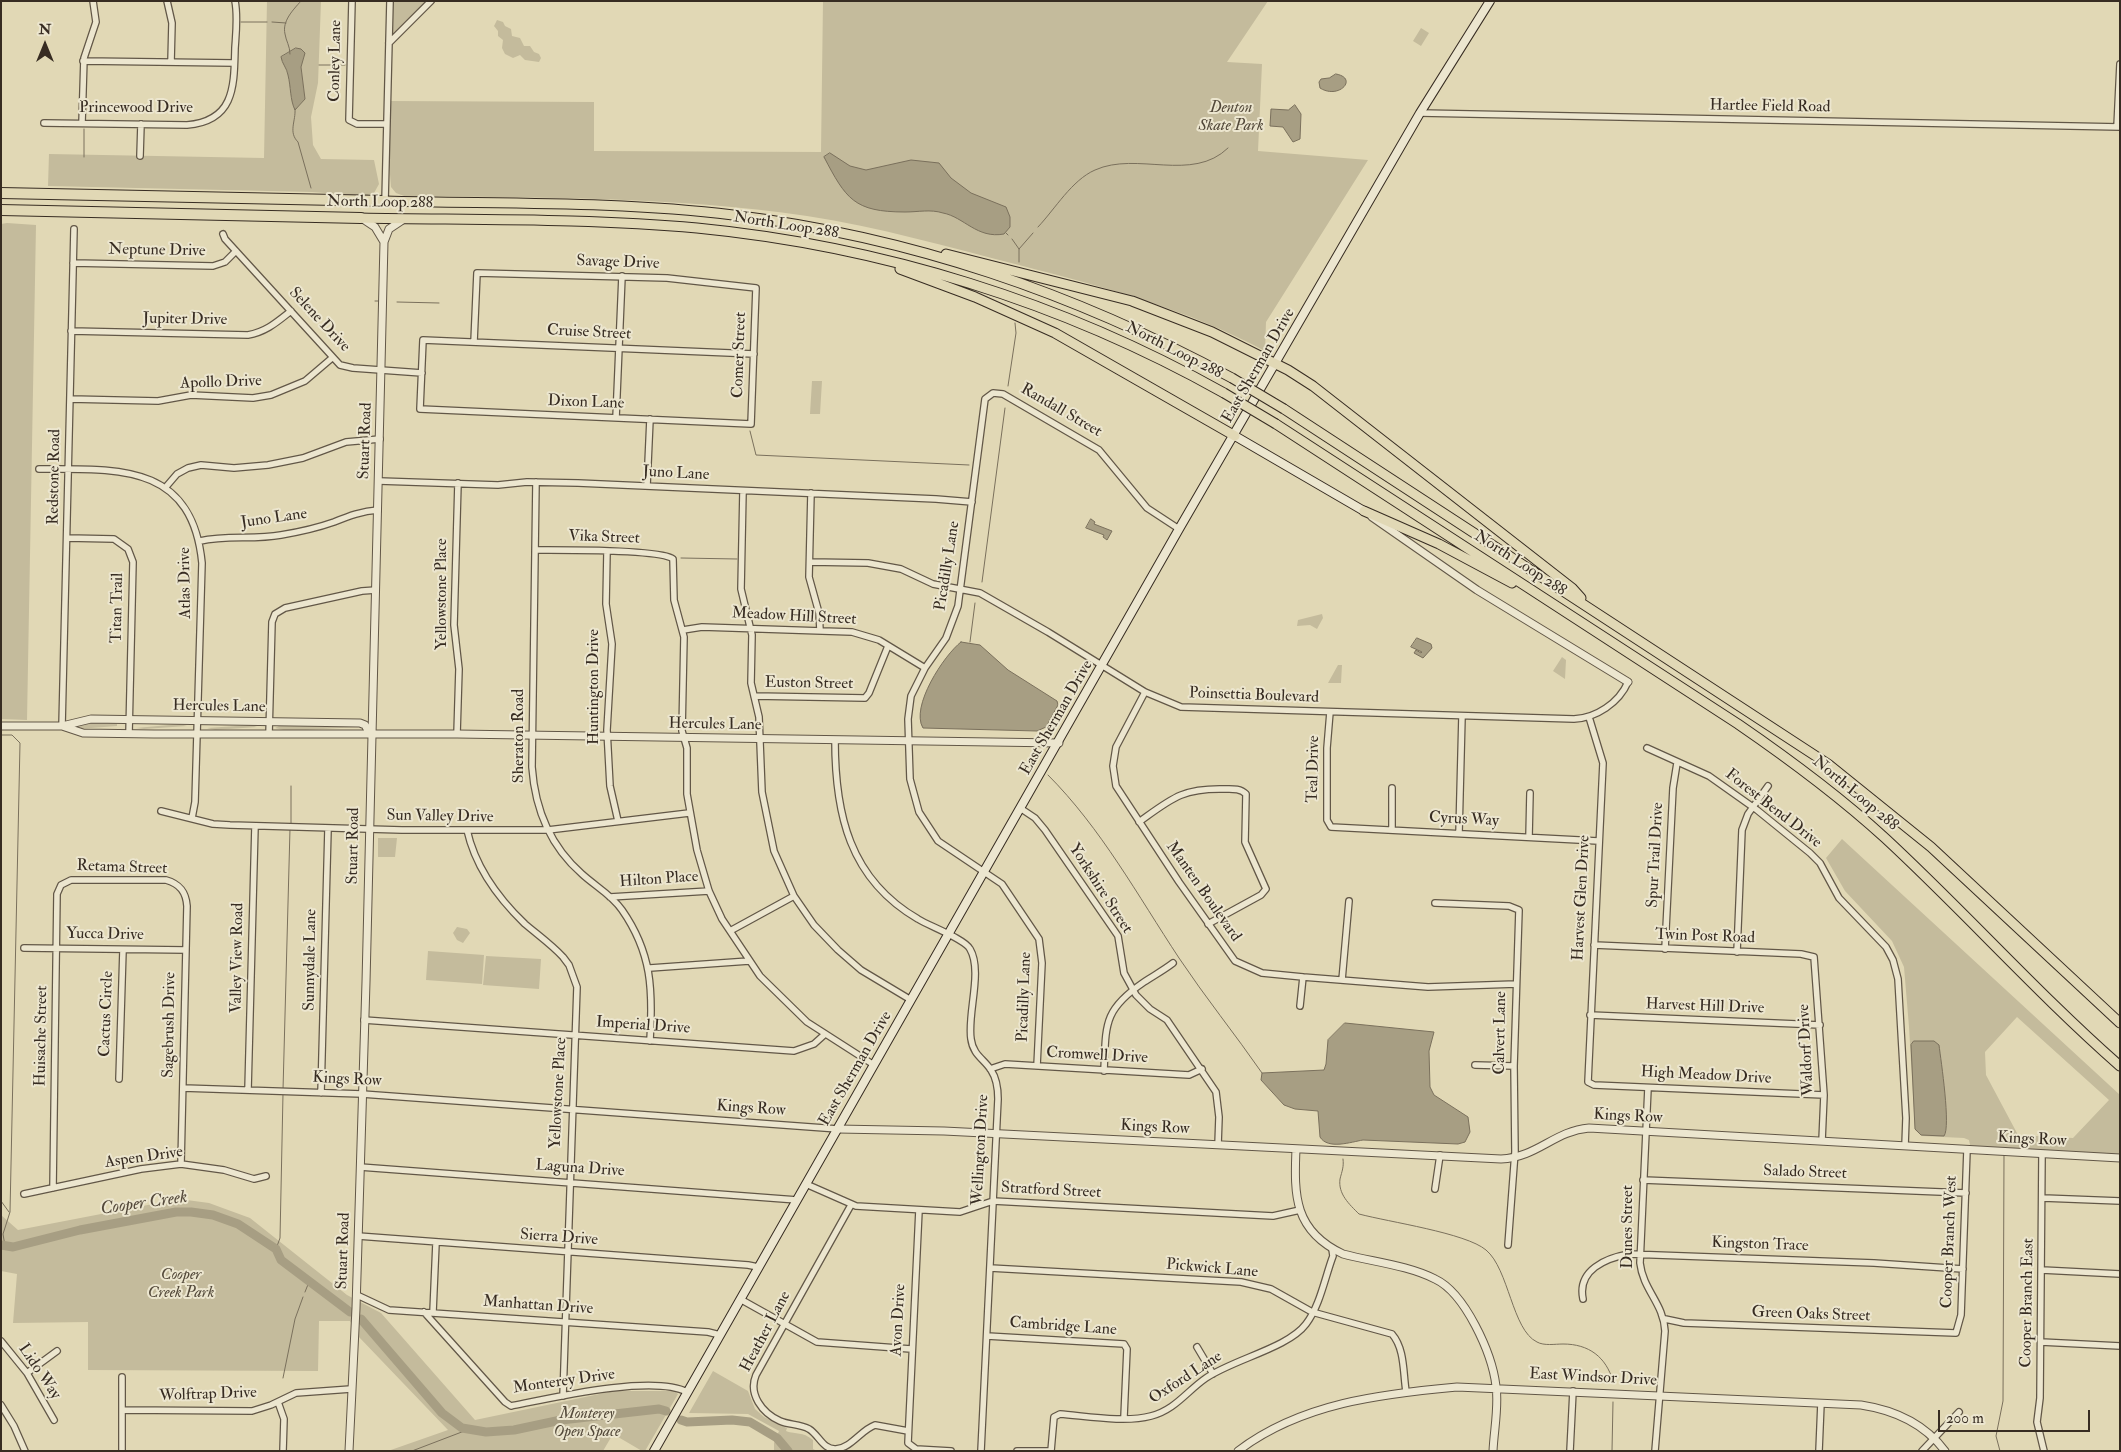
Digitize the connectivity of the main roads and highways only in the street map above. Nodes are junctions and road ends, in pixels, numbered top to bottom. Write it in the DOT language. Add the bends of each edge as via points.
graph roads {
  1 [pos="1490,1"];
  2 [pos="1,186"];
  3 [pos="1,194"];
  4 [pos="85,195"];
  5 [pos="385,201"];
  6 [pos="1,210"];
  7 [pos="145,213"];
  8 [pos="1,217"];
  9 [pos="361,218"];
  10 [pos="902,246"];
  11 [pos="843,250"];
  12 [pos="1276,363"];
  13 [pos="1235,436"];
  14 [pos="1364,511"];
  15 [pos="1590,607"];
  16 [pos="1565,611"];
  17 [pos="2120,1023"];
  18 [pos="2120,1066"];
  19 [pos="654,1451"];
  1 -- 12 [label="main road, East Sherman Drive" via="1420,113"];
  2 -- 4 [label="highway"];
  3 -- 4 [label="highway, North Loop 288"];
  4 -- 5 [label="highway, North Loop 288"];
  5 -- 10 [label="highway, North Loop 288" via="623,206 688,211 788,223"];
  6 -- 7 [label="highway, North Loop 288"];
  7 -- 8 [label="highway"];
  7 -- 9 [label="highway, North Loop 288"];
  9 -- 11 [label="highway, North Loop 288" via="664,226 760,236"];
  10 -- 12 [label="highway" via="958,255 1132,301 1212,332"];
  10 -- 15 [label="highway, North Loop 288, bridge" via="983,270 1082,306 1149,335 1232,378"];
  11 -- 13 [label="highway" via="946,284 1018,315"];
  11 -- 16 [label="highway, North Loop 288, bridge" via="941,275 1054,313 1140,349 1276,424"];
  12 -- 13 [label="main road, East Sherman Drive"];
  12 -- 15 [label="highway" via="1313,386 1572,588"];
  13 -- 14 [label="main road"];
  13 -- 19 [label="main road, East Sherman Drive"];
  14 -- 16 [label="highway" via="1440,544"];
  15 -- 17 [label="highway, North Loop 288" via="1828,764 1874,799"];
  16 -- 18 [label="highway, North Loop 288" via="1738,724 1841,800"];
}
